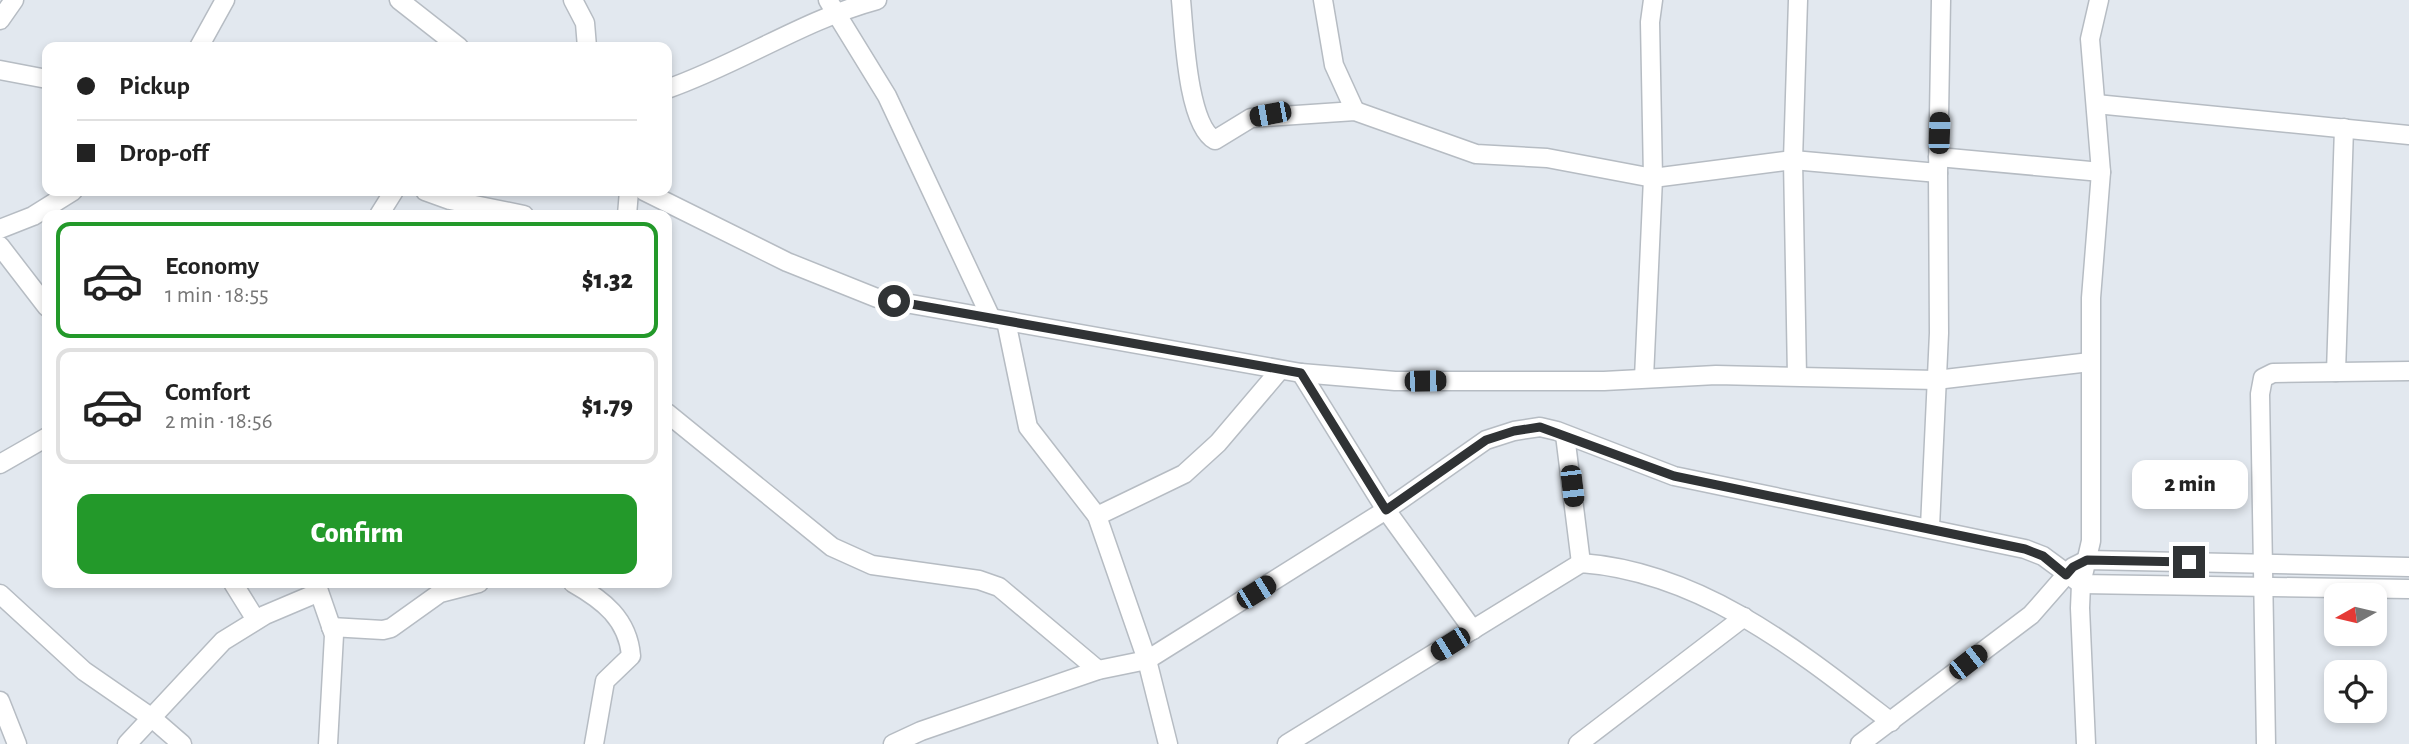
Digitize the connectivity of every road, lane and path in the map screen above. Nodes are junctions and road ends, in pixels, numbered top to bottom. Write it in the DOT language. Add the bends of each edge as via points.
graph roads {
  1 [pos="14,0"];
  2 [pos="225,0"];
  3 [pos="399,0"];
  4 [pos="573,0"];
  5 [pos="877,0"];
  6 [pos="1181,0"];
  7 [pos="1324,0"];
  8 [pos="1653,0"];
  9 [pos="1798,0"];
  10 [pos="1941,0"];
  11 [pos="2099,0"];
  12 [pos="832,6"];
  13 [pos="0,20"];
  14 [pos="202,42"];
  15 [pos="453,42"];
  16 [pos="587,42"];
  17 [pos="0,71"];
  18 [pos="42,78"];
  19 [pos="672,87"];
  20 [pos="2096,104"];
  21 [pos="1355,111"];
  22 [pos="2344,128"];
  23 [pos="2409,135"];
  24 [pos="1793,160"];
  25 [pos="1938,165"];
  26 [pos="2101,172"];
  27 [pos="1653,178"];
  28 [pos="65,196"];
  29 [pos="439,196"];
  30 [pos="654,196"];
  31 [pos="42,210"];
  32 [pos="43,210"];
  33 [pos="499,210"];
  34 [pos="0,229"];
  35 [pos="0,246"];
  36 [pos="42,301"];
  37 [pos="999,320"];
  38 [pos="2090,362"];
  39 [pos="1280,370"];
  40 [pos="2336,372"];
  41 [pos="2409,372"];
  42 [pos="1301,373"];
  43 [pos="1797,376"];
  44 [pos="1644,378"];
  45 [pos="1936,380"];
  46 [pos="672,417"];
  47 [pos="1565,435"];
  48 [pos="42,441"];
  49 [pos="0,464"];
  50 [pos="1386,510"];
  51 [pos="1097,516"];
  52 [pos="1930,527"];
  53 [pos="2087,560"];
  54 [pos="1581,563"];
  55 [pos="2265,564"];
  56 [pos="2409,567"];
  57 [pos="2074,579"];
  58 [pos="2264,586"];
  59 [pos="236,588"];
  60 [pos="317,588"];
  61 [pos="460,588"];
  62 [pos="580,588"];
  63 [pos="2409,589"];
  64 [pos="0,594"];
  65 [pos="1744,617"];
  66 [pos="256,620"];
  67 [pos="331,627"];
  68 [pos="1473,630"];
  69 [pos="1147,660"];
  70 [pos="1098,670"];
  71 [pos="0,701"];
  72 [pos="152,718"];
  73 [pos="1891,722"];
  74 [pos="17,744"];
  75 [pos="127,744"];
  76 [pos="182,744"];
  77 [pos="328,744"];
  78 [pos="594,744"];
  79 [pos="893,744"];
  80 [pos="1168,744"];
  81 [pos="1287,744"];
  82 [pos="1578,744"];
  83 [pos="1860,744"];
  84 [pos="2086,744"];
  85 [pos="2266,744"];
  1 -- 13 [label="street"];
  2 -- 14 [label="street"];
  3 -- 15 [label="street"];
  4 -- 16 [label="street" via="585,23"];
  5 -- 12 [label="street"];
  6 -- 21 [label="street" via="1189,86 1209,137 1219,139 1251,118 1270,114"];
  7 -- 21 [label="street" via="1334,65"];
  8 -- 27 [label="street"];
  9 -- 24 [label="street"];
  10 -- 25 [label="street"];
  11 -- 20 [label="street" via="2090,39"];
  12 -- 19 [label="street"];
  12 -- 37 [label="street" via="887,96"];
  17 -- 18 [label="street"];
  20 -- 22 [label="street"];
  20 -- 26 [label="street"];
  21 -- 27 [label="street" via="1476,153 1547,158"];
  22 -- 23 [label="street"];
  22 -- 40 [label="street"];
  24 -- 25 [label="street"];
  24 -- 27 [label="street"];
  24 -- 43 [label="street"];
  25 -- 26 [label="street"];
  25 -- 45 [label="street"];
  26 -- 38 [label="street"];
  27 -- 44 [label="street"];
  28 -- 32 [label="street"];
  29 -- 33 [label="street"];
  30 -- 37 [label="street" via="787,262 877,298"];
  31 -- 34 [label="street"];
  35 -- 36 [label="street"];
  37 -- 39 [label="street"];
  37 -- 51 [label="street" via="1028,427"];
  38 -- 45 [label="street"];
  38 -- 53 [label="street" via="2091,541"];
  39 -- 42 [label="street"];
  39 -- 51 [label="street" via="1218,443 1184,474"];
  40 -- 41 [label="street"];
  40 -- 55 [label="street" via="2273,373 2263,378"];
  42 -- 44 [label="street" via="1395,381"];
  42 -- 50 [label="street"];
  43 -- 44 [label="street"];
  43 -- 45 [label="street"];
  45 -- 52 [label="street"];
  46 -- 70 [label="street" via="832,547 872,565 999,586"];
  47 -- 50 [label="street" via="1540,427 1486,440"];
  47 -- 52 [label="street" via="1674,476"];
  47 -- 54 [label="street"];
  48 -- 49 [label="street"];
  50 -- 68 [label="street"];
  50 -- 69 [label="street"];
  51 -- 69 [label="street"];
  52 -- 57 [label="street" via="2025,549"];
  53 -- 55 [label="street"];
  53 -- 57 [label="street" via="2073,567"];
  54 -- 65 [label="street" via="1679,585"];
  54 -- 68 [label="street"];
  55 -- 56 [label="street"];
  55 -- 58 [label="street"];
  57 -- 58 [label="street"];
  57 -- 73 [label="street"];
  57 -- 84 [label="street"];
  58 -- 63 [label="street"];
  58 -- 85 [label="street"];
  59 -- 66 [label="street"];
  60 -- 66 [label="street"];
  60 -- 67 [label="street"];
  61 -- 67 [label="street" via="440,593 391,628"];
  62 -- 78 [label="street" via="622,621 631,647 631,656 605,681"];
  64 -- 72 [label="street" via="84,671"];
  65 -- 73 [label="street"];
  65 -- 82 [label="street"];
  66 -- 72 [label="street" via="223,641"];
  67 -- 77 [label="street"];
  68 -- 81 [label="street"];
  69 -- 70 [label="street"];
  69 -- 80 [label="street"];
  70 -- 79 [label="street"];
  71 -- 74 [label="street"];
  72 -- 75 [label="street"];
  72 -- 76 [label="street"];
  73 -- 83 [label="street"];
}
